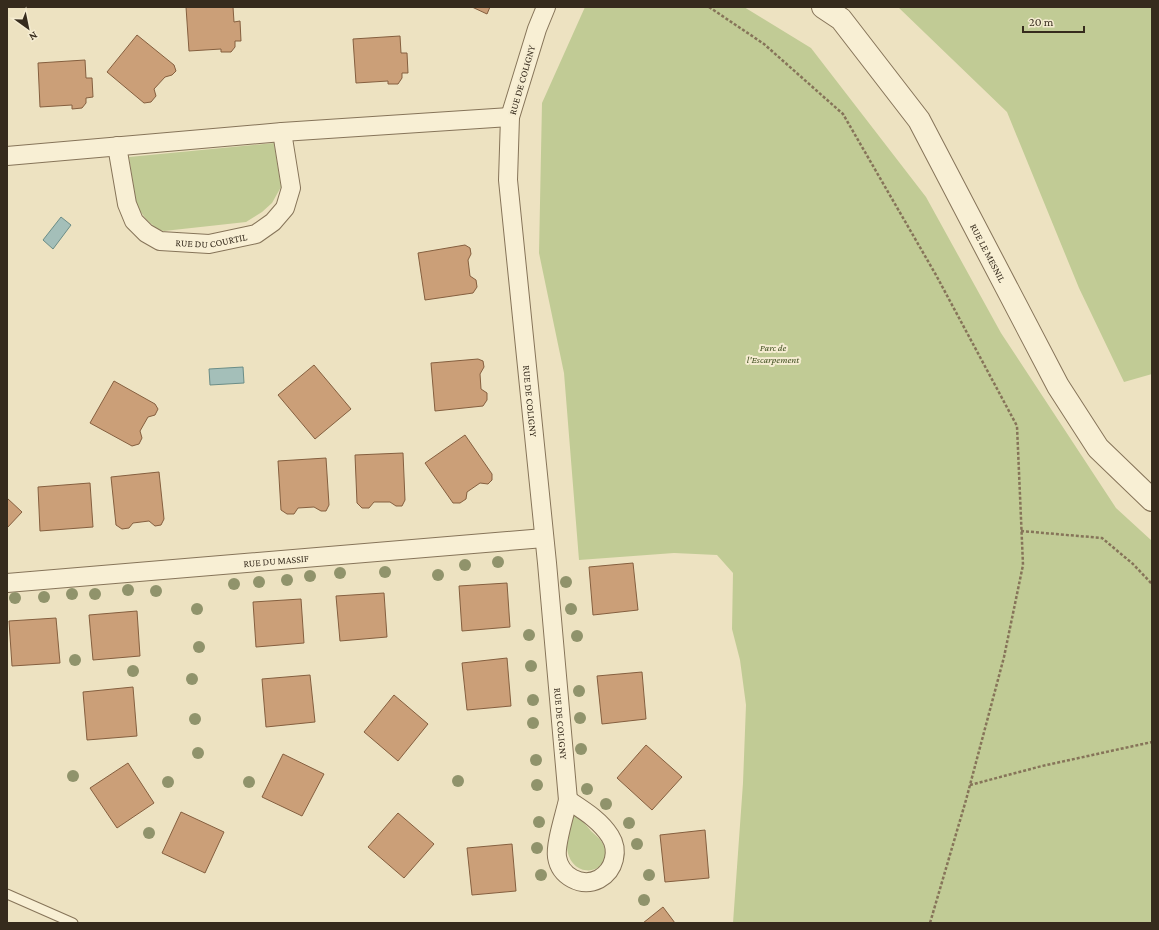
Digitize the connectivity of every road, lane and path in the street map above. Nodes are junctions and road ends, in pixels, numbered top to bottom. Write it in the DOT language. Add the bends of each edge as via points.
graph roads {
  1 [pos="546,7"];
  2 [pos="710,7"];
  3 [pos="823,7"];
  4 [pos="510,117"];
  5 [pos="282,132"];
  6 [pos="117,146"];
  7 [pos="7,156"];
  8 [pos="1152,500"];
  9 [pos="1021,531"];
  10 [pos="544,538"];
  11 [pos="7,583"];
  12 [pos="1152,584"];
  13 [pos="1152,742"];
  14 [pos="970,785"];
  15 [pos="568,800"];
  16 [pos="7,894"];
  17 [pos="73,923"];
  18 [pos="930,923"];
  1 -- 4 [label="street, RUE DE COLIGNY"];
  2 -- 9 [label="path" via="764,44 843,114 936,275 1017,426"];
  3 -- 8 [label="street, RUE LE MESNIL" via="841,19 919,120 1058,386 1098,448"];
  4 -- 5 [label="street"];
  4 -- 10 [label="street, RUE DE COLIGNY" via="508,180"];
  5 -- 6 [label="street"];
  5 -- 6 [label="street, RUE DU COURTIL" via="291,188 285,208 273,222 256,234 209,244 160,241 146,233 134,221 127,204"];
  6 -- 7 [label="street"];
  9 -- 12 [label="path" via="1102,538"];
  9 -- 14 [label="path" via="1023,565 1004,657"];
  10 -- 11 [label="street, RUE DU MASSIF"];
  10 -- 15 [label="street, RUE DE COLIGNY"];
  13 -- 14 [label="path"];
  14 -- 18 [label="path"];
  16 -- 17 [label="lane"];
}
